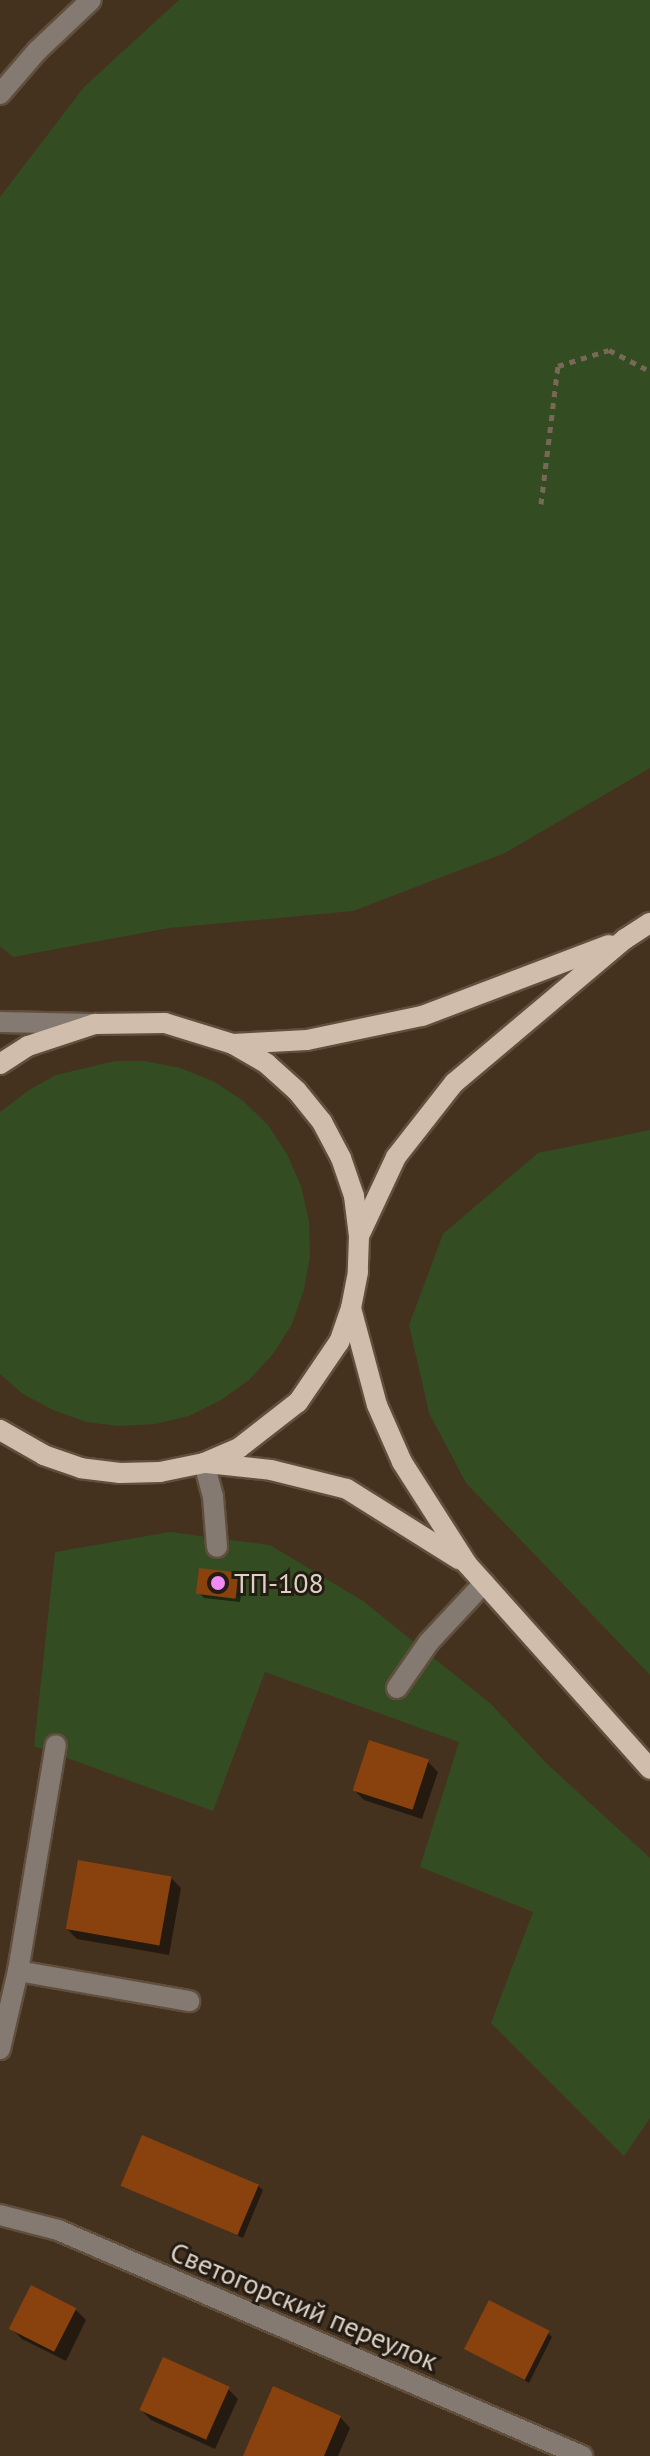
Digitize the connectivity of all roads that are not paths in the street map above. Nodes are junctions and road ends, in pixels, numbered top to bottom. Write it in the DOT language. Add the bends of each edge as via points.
graph roads {
  1 [pos="91,0"];
  2 [pos="0,94"];
  3 [pos="650,923"];
  4 [pos="625,939"];
  5 [pos="0,1022"];
  6 [pos="95,1024"];
  7 [pos="233,1044"];
  8 [pos="0,1064"];
  9 [pos="359,1236"];
  10 [pos="351,1308"];
  11 [pos="3,1434"];
  12 [pos="204,1463"];
  13 [pos="217,1547"];
  14 [pos="467,1564"];
  15 [pos="484,1583"];
  16 [pos="397,1688"];
  17 [pos="56,1745"];
  18 [pos="647,1757"];
  19 [pos="18,1971"];
  20 [pos="189,2001"];
  21 [pos="0,2049"];
  22 [pos="0,2215"];
  23 [pos="582,2456"];
  1 -- 2 [label="street"];
  3 -- 4 [label="main road"];
  4 -- 7 [label="main road" via="422,1016 307,1040"];
  4 -- 9 [label="main road" via="454,1083 396,1157"];
  5 -- 6 [label="street"];
  6 -- 7 [label="main road" via="165,1023"];
  6 -- 8 [label="main road" via="28,1046"];
  7 -- 9 [label="main road" via="267,1064 322,1122 354,1196"];
  9 -- 10 [label="main road"];
  10 -- 12 [label="main road" via="339,1342 298,1402 239,1448"];
  10 -- 14 [label="main road" via="377,1405 402,1462"];
  11 -- 12 [label="main road" via="81,1468 160,1472"];
  12 -- 13 [label="street"];
  12 -- 14 [label="main road" via="271,1470 347,1489"];
  14 -- 15 [label="main road"];
  15 -- 16 [label="street" via="429,1642"];
  15 -- 18 [label="main road"];
  17 -- 19 [label="street"];
  19 -- 20 [label="street"];
  19 -- 21 [label="street"];
  22 -- 23 [label="street, Светогорский переулок" via="58,2230"];
}
